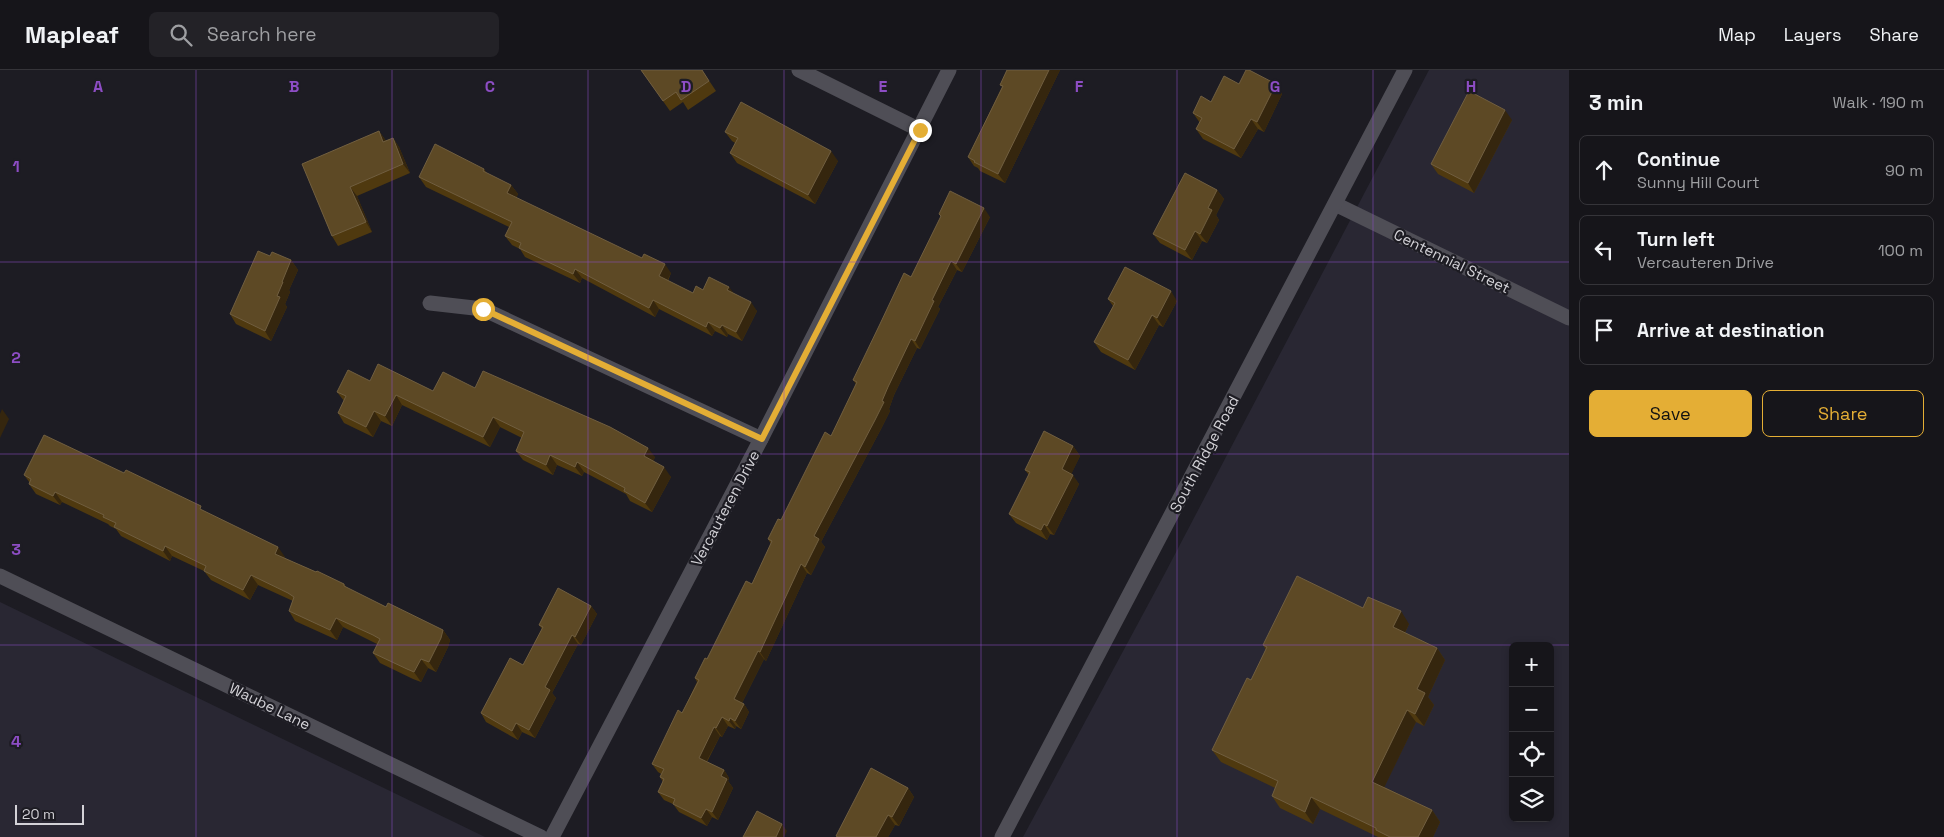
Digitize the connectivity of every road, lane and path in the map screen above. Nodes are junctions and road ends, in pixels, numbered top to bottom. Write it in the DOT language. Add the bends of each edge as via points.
graph roads {
  1 [pos="799,70"];
  2 [pos="949,70"];
  3 [pos="1405,70"];
  4 [pos="920,130"];
  5 [pos="1335,204"];
  6 [pos="430,302"];
  7 [pos="1569,318"];
  8 [pos="762,439"];
  9 [pos="0,576"];
  10 [pos="541,837"];
  11 [pos="552,837"];
  12 [pos="1002,837"];
  1 -- 4 [label="street"];
  2 -- 4 [label="street, Vercauteren Drive"];
  3 -- 5 [label="street, South Ridge Road"];
  4 -- 8 [label="street, Vercauteren Drive"];
  5 -- 7 [label="street, Centennial Street"];
  5 -- 12 [label="street, South Ridge Road"];
  6 -- 8 [label="street" via="483,309"];
  8 -- 11 [label="street, Vercauteren Drive"];
  9 -- 10 [label="street, Waube Lane"];
}
